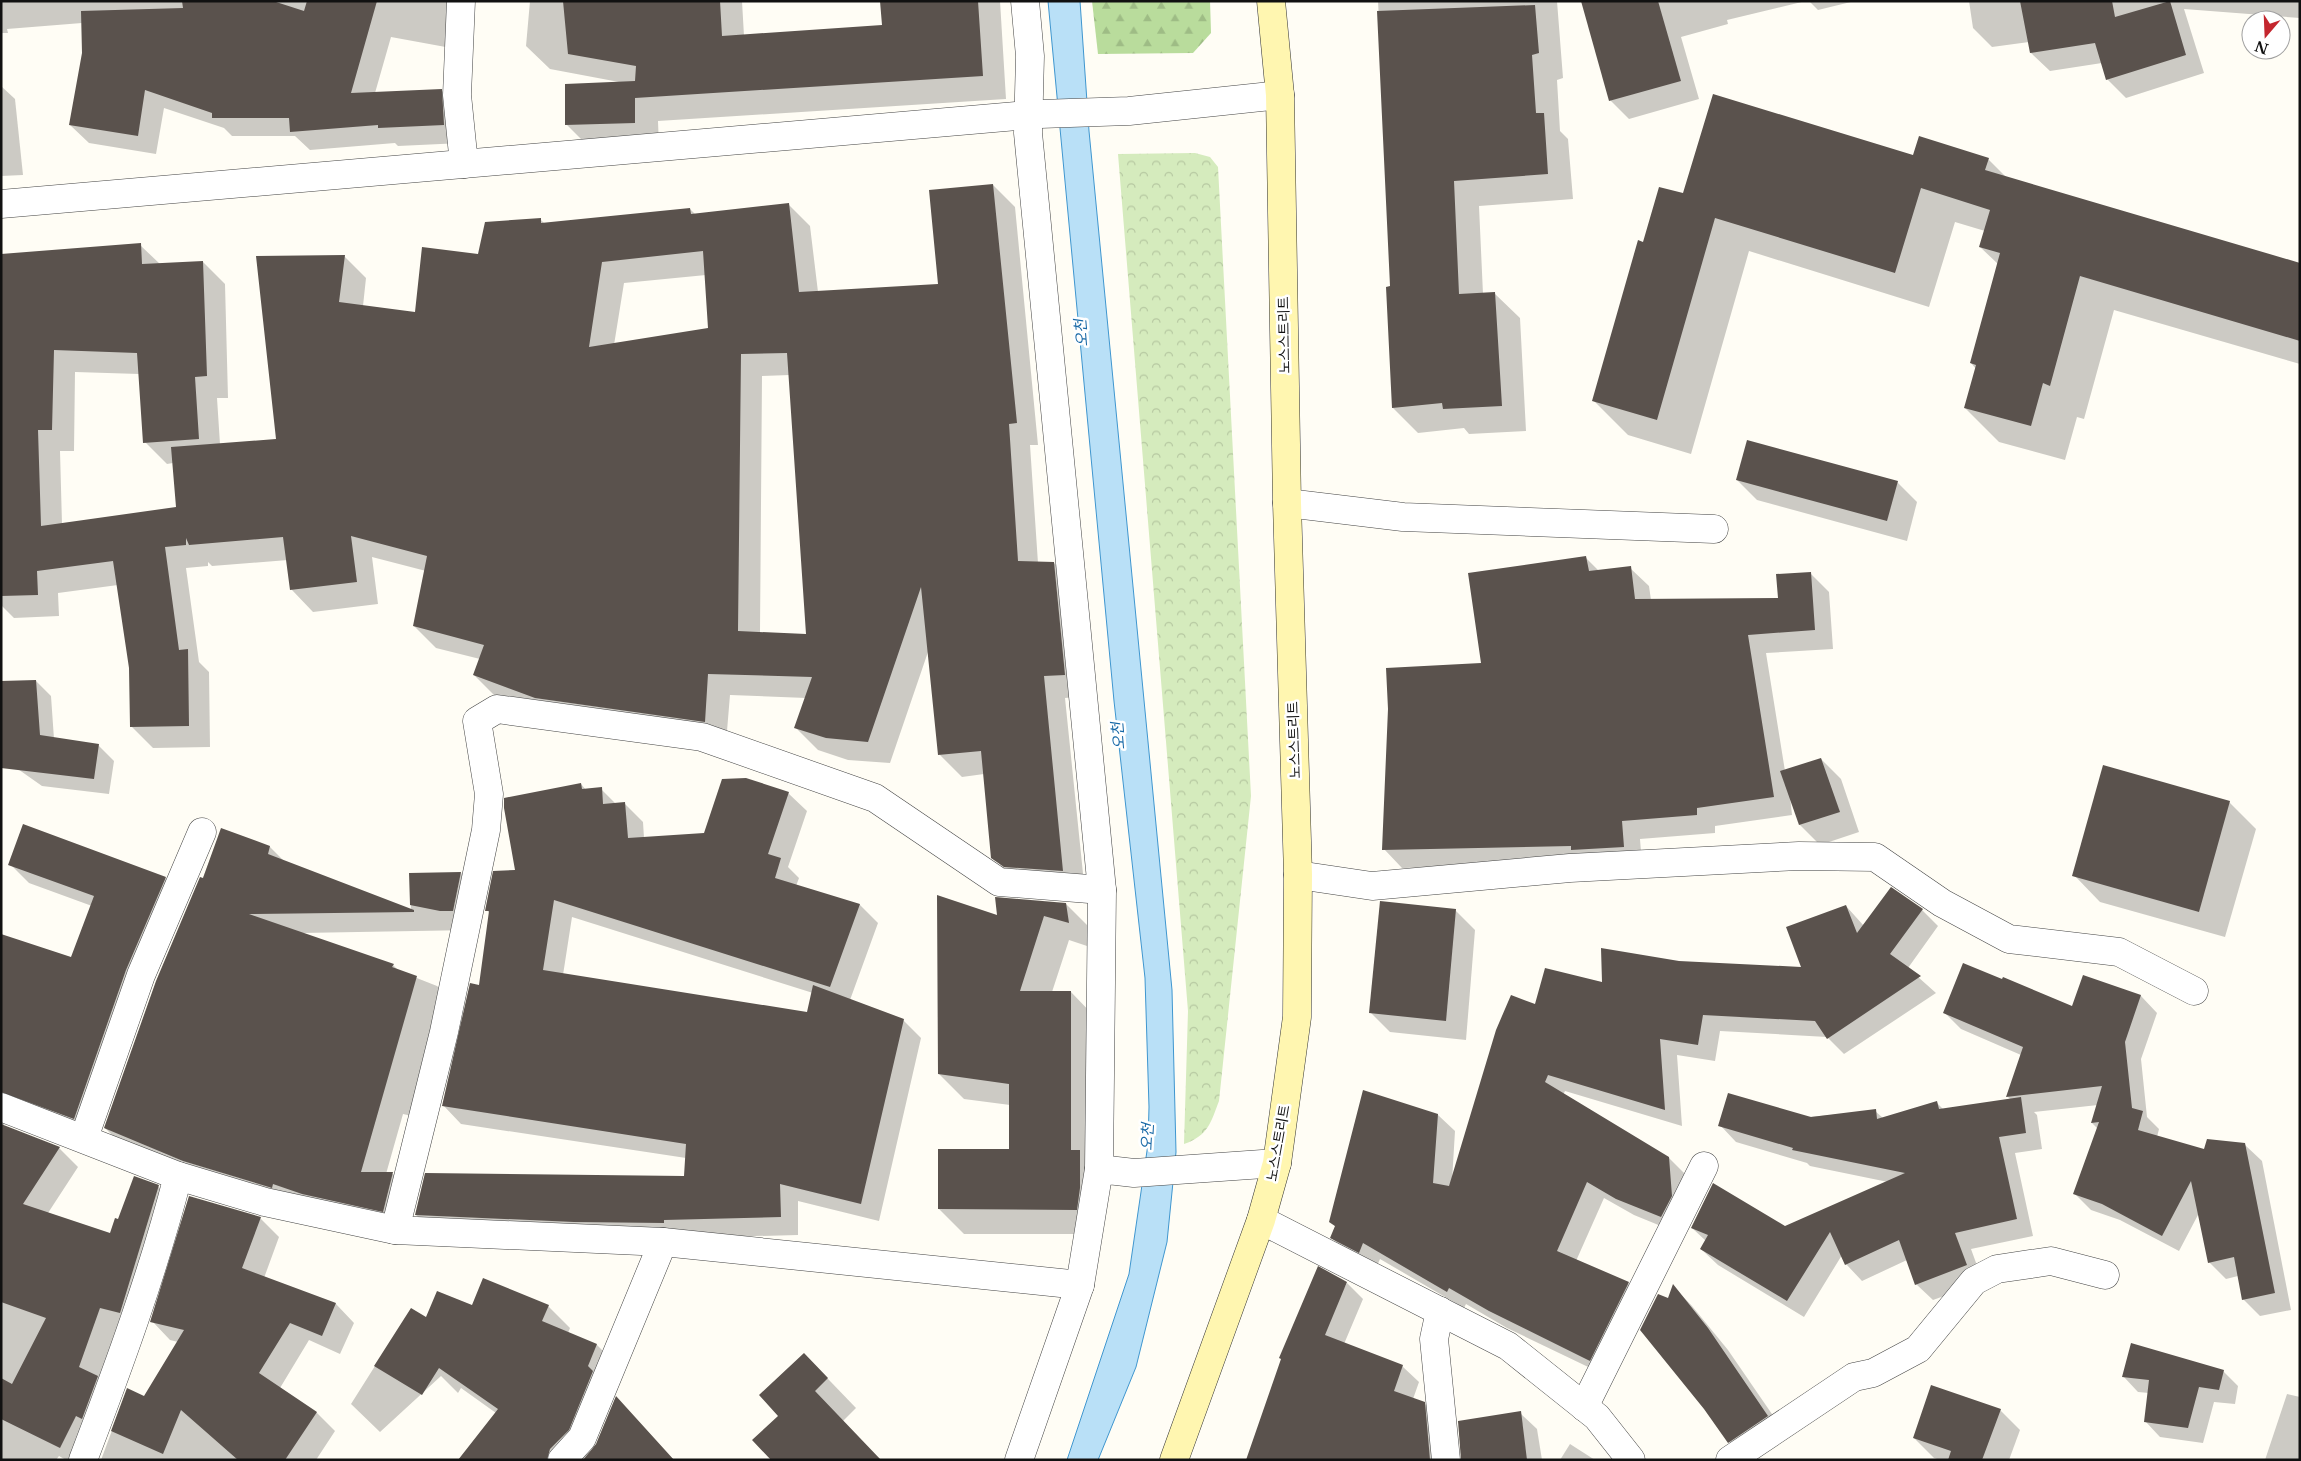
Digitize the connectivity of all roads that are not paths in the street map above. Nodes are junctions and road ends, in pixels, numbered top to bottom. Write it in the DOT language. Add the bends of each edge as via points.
graph roads {
  1 [pos="461,1"];
  2 [pos="1026,1"];
  3 [pos="1271,1"];
  4 [pos="1280,95"];
  5 [pos="1034,114"];
  6 [pos="464,164"];
  7 [pos="1,204"];
  8 [pos="1287,503"];
  9 [pos="1714,528"];
  10 [pos="202,832"];
  11 [pos="1298,875"];
  12 [pos="1102,890"];
  13 [pos="2194,991"];
  14 [pos="1,1107"];
  15 [pos="84,1138"];
  16 [pos="1277,1163"];
  17 [pos="1704,1166"];
  18 [pos="1099,1169"];
  19 [pos="178,1176"];
  20 [pos="1261,1220"];
  21 [pos="395,1230"];
  22 [pos="663,1242"];
  23 [pos="2105,1275"];
  24 [pos="1080,1285"];
  25 [pos="1440,1311"];
  26 [pos="1584,1407"];
  27 [pos="83,1460"];
  28 [pos="562,1460"];
  29 [pos="1019,1460"];
  30 [pos="1174,1460"];
  31 [pos="1446,1460"];
  32 [pos="1630,1460"];
  33 [pos="1730,1460"];
  1 -- 6 [label="street" via="457,95"];
  2 -- 5 [label="street"];
  3 -- 4 [label="main road, 노스스트리트"];
  4 -- 5 [label="street" via="1128,110"];
  4 -- 8 [label="main road, 노스스트리트"];
  5 -- 6 [label="street"];
  5 -- 12 [label="street"];
  6 -- 7 [label="street"];
  8 -- 9 [label="street" via="1403,517"];
  8 -- 11 [label="main road, 노스스트리트"];
  10 -- 15 [label="street" via="141,975"];
  11 -- 13 [label="street" via="1372,886 1570,868 1799,856 1876,857 1942,903 2009,939 2119,952"];
  11 -- 16 [label="main road, 노스스트리트" via="1297,1017"];
  12 -- 18 [label="street"];
  12 -- 21 [label="street" via="999,882 875,798 702,737 497,709 477,721 489,794 486,830 444,1032"];
  14 -- 15 [label="street"];
  15 -- 19 [label="street"];
  16 -- 18 [label="street" via="1134,1173"];
  16 -- 20 [label="main road, 노스스트리트"];
  17 -- 26 [label="street"];
  18 -- 24 [label="street"];
  19 -- 21 [label="street" via="265,1202"];
  19 -- 27 [label="street" via="162,1238"];
  20 -- 25 [label="street"];
  20 -- 30 [label="main road, 노스스트리트"];
  21 -- 22 [label="street"];
  22 -- 24 [label="street"];
  22 -- 28 [label="street" via="582,1438"];
  23 -- 33 [label="street" via="2052,1261 1997,1270 1974,1281 1918,1349 1873,1373 1854,1377"];
  24 -- 29 [label="street"];
  25 -- 26 [label="street" via="1508,1346"];
  25 -- 31 [label="street" via="1434,1339"];
  26 -- 32 [label="street" via="1597,1417"];
}
